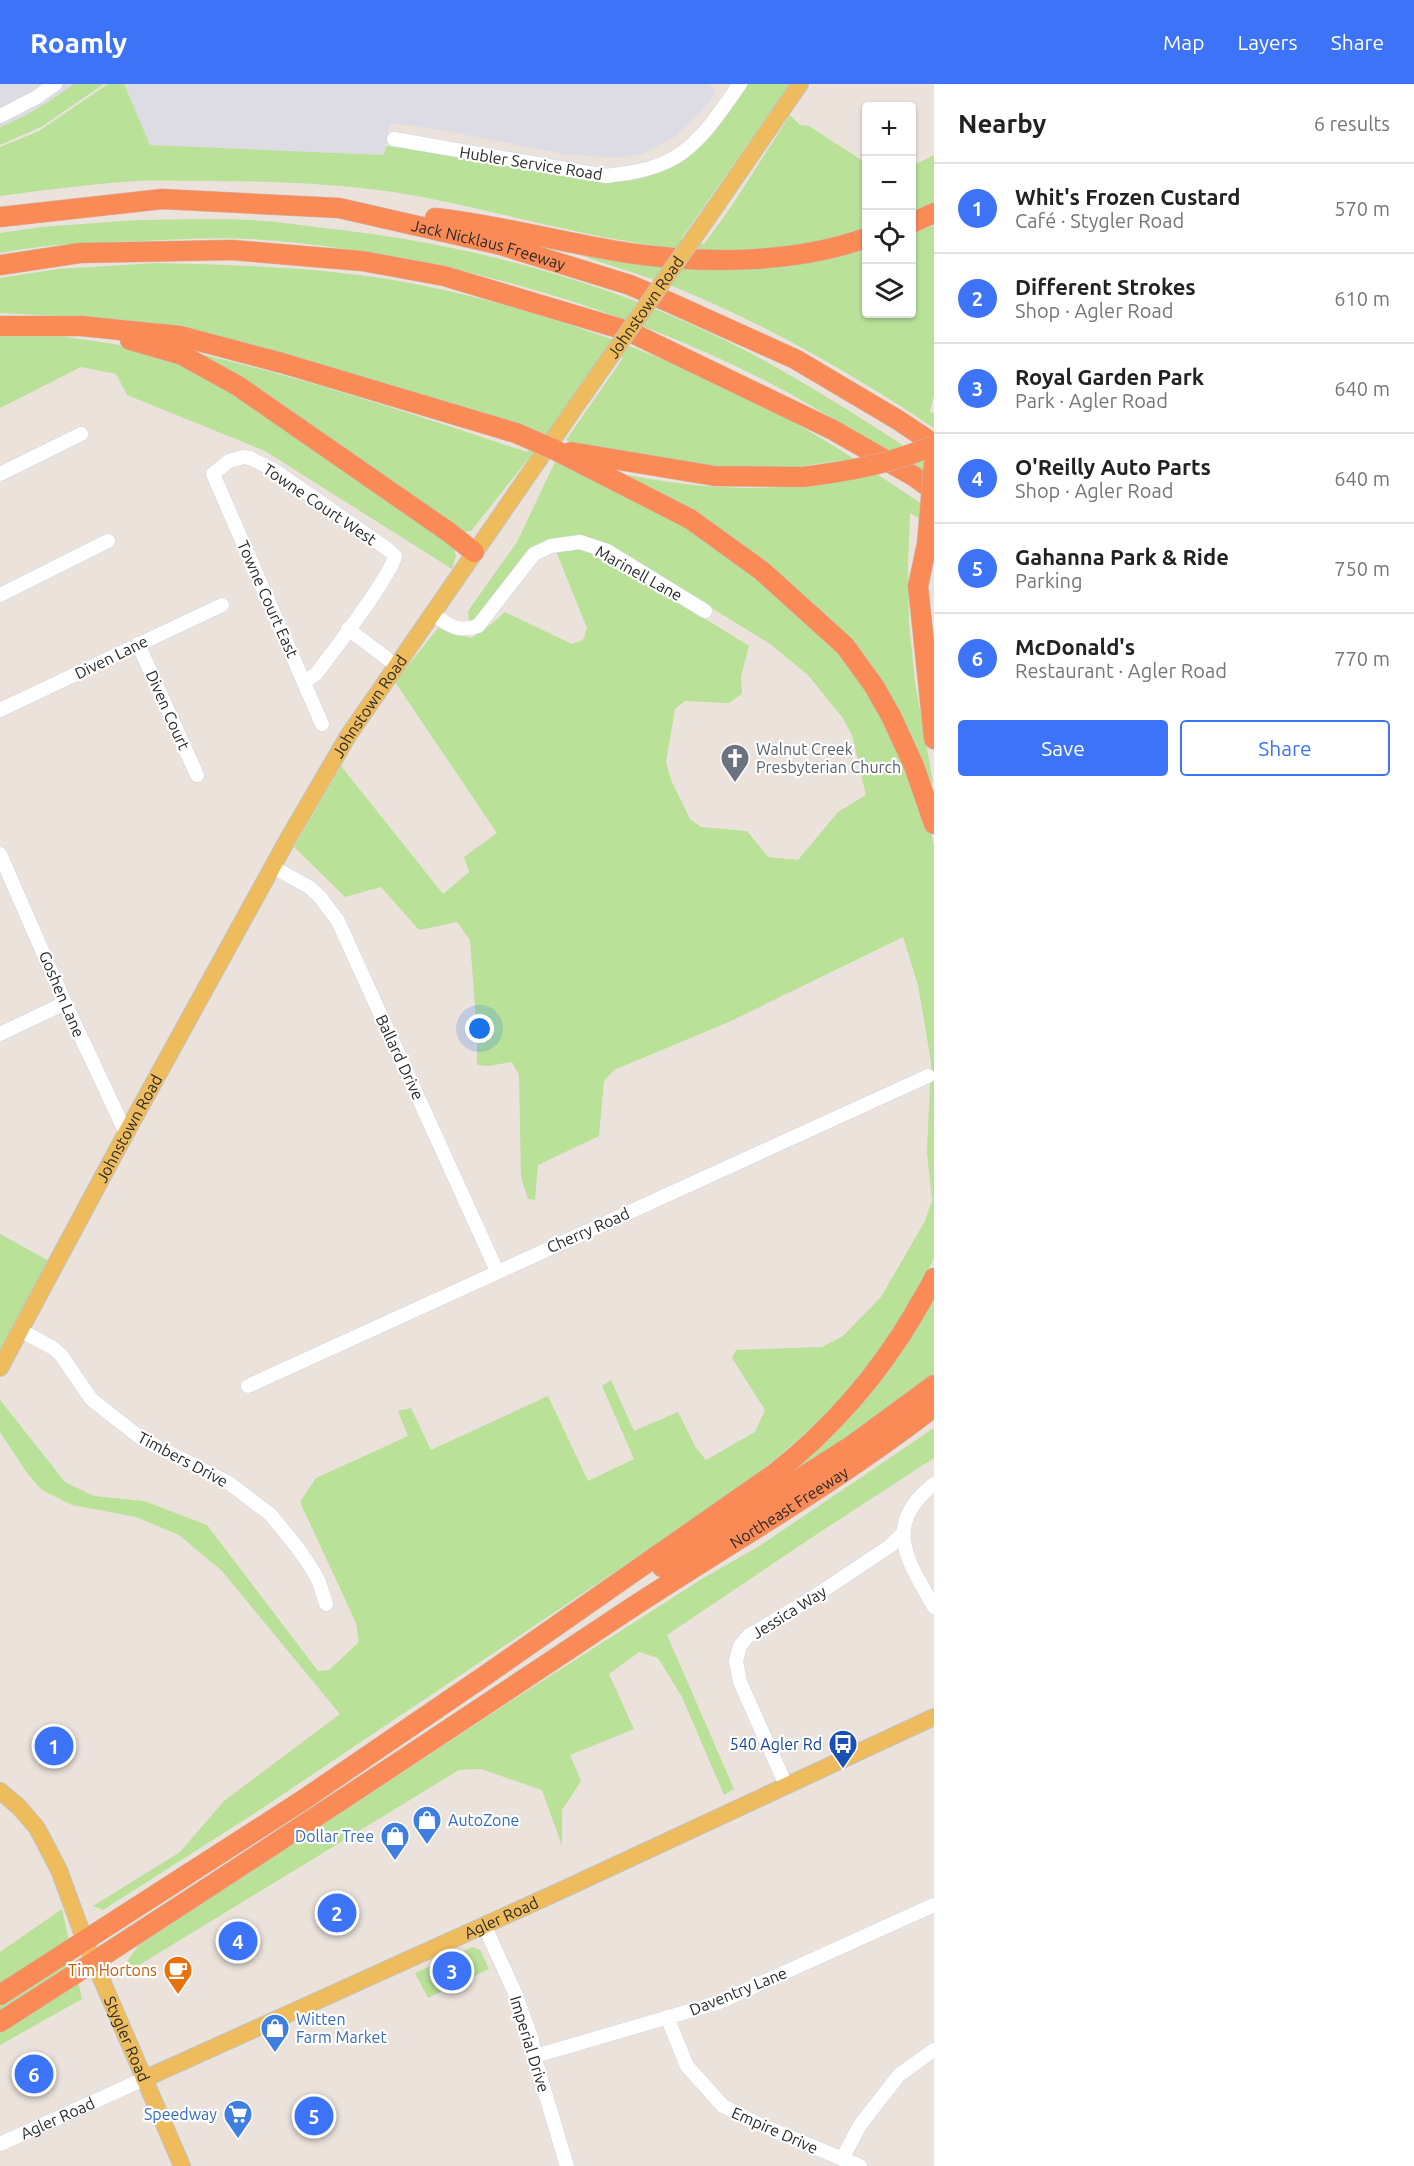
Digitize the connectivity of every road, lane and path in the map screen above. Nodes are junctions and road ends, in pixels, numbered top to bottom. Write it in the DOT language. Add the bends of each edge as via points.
graph roads {
  1 [pos="55,84"];
  2 [pos="740,84"];
  3 [pos="800,84"];
  4 [pos="0,116"];
  5 [pos="394,139"];
  6 [pos="339,208"];
  7 [pos="934,213"];
  8 [pos="0,217"];
  9 [pos="916,221"];
  10 [pos="862,240"];
  11 [pos="0,264"];
  12 [pos="0,326"];
  13 [pos="81,326"];
  14 [pos="81,434"];
  15 [pos="934,445"];
  16 [pos="582,458"];
  17 [pos="934,464"];
  18 [pos="0,474"];
  19 [pos="213,474"];
  20 [pos="934,491"];
  21 [pos="108,541"];
  22 [pos="927,544"];
  23 [pos="474,552"];
  24 [pos="0,595"];
  25 [pos="222,605"];
  26 [pos="705,611"];
  27 [pos="432,614"];
  28 [pos="934,624"];
  29 [pos="348,629"];
  30 [pos="138,644"];
  31 [pos="397,666"];
  32 [pos="304,682"];
  33 [pos="0,710"];
  34 [pos="322,724"];
  35 [pos="934,739"];
  36 [pos="196,776"];
  37 [pos="934,824"];
  38 [pos="0,854"];
  39 [pos="273,867"];
  40 [pos="4,875"];
  41 [pos="65,1003"];
  42 [pos="0,1034"];
  43 [pos="928,1076"];
  44 [pos="126,1133"];
  45 [pos="497,1271"];
  46 [pos="934,1278"];
  47 [pos="20,1330"];
  48 [pos="0,1368"];
  49 [pos="934,1385"];
  50 [pos="248,1386"];
  51 [pos="934,1407"];
  52 [pos="934,1418"];
  53 [pos="858,1463"];
  54 [pos="934,1484"];
  55 [pos="902,1534"];
  56 [pos="326,1605"];
  57 [pos="934,1607"];
  58 [pos="486,1676"];
  59 [pos="934,1717"];
  60 [pos="786,1785"];
  61 [pos="0,1791"];
  62 [pos="934,1905"];
  63 [pos="484,1925"];
  64 [pos="85,1941"];
  65 [pos="94,1962"];
  66 [pos="0,1995"];
  67 [pos="667,2017"];
  68 [pos="0,2022"];
  69 [pos="934,2050"];
  70 [pos="535,2056"];
  71 [pos="144,2079"];
  72 [pos="0,2144"];
  73 [pos="842,2159"];
  74 [pos="182,2166"];
  75 [pos="567,2166"];
  76 [pos="860,2166"];
  1 -- 4 [label="street"];
  2 -- 5 [label="street, Hubler Service Road" via="690,146 667,162 637,172 606,176"];
  3 -- 23 [label="main road, Johnstown Road, bridge"];
  6 -- 8 [label="highway, Jack Nicklaus Freeway" via="162,200"];
  6 -- 10 [label="highway" via="474,223 628,253 701,260 741,260 835,249"];
  6 -- 15 [label="highway, Jack Nicklaus Freeway" via="501,245 630,285 795,359"];
  7 -- 9 [label="highway"];
  11 -- 20 [label="highway" via="80,253 232,250 362,261 444,276 628,331 833,430"];
  12 -- 13 [label="highway"];
  13 -- 16 [label="highway, bridge" via="180,336 516,433"];
  13 -- 23 [label="highway" via="182,355 238,386"];
  14 -- 18 [label="street"];
  15 -- 16 [label="highway, bridge" via="860,470 803,477 715,476"];
  16 -- 37 [label="highway" via="690,519 762,571 845,646 891,716"];
  17 -- 22 [label="highway, bridge"];
  19 -- 29 [label="street, Towne Court West" via="229,461 250,458 274,470 394,556 390,570"];
  19 -- 32 [label="street, Towne Court East"];
  21 -- 24 [label="street"];
  22 -- 28 [label="highway"];
  22 -- 35 [label="highway" via="918,585"];
  23 -- 27 [label="main road, Johnstown Road"];
  25 -- 30 [label="street, Diven Lane"];
  26 -- 27 [label="street, Marinell Lane" via="607,551 580,542 551,546 534,554 478,626 465,630 453,627"];
  27 -- 31 [label="main road, Johnstown Road"];
  29 -- 31 [label="street"];
  29 -- 32 [label="street" via="314,676"];
  30 -- 33 [label="street, Diven Lane"];
  30 -- 36 [label="street, Diven Court"];
  31 -- 39 [label="main road, Johnstown Road" via="348,736"];
  32 -- 34 [label="street, Towne Court East"];
  38 -- 40 [label="street, Goshen Lane"];
  39 -- 44 [label="main road, Johnstown Road"];
  39 -- 45 [label="street, Ballard Drive" via="309,887 338,921"];
  40 -- 41 [label="street, Goshen Lane"];
  41 -- 42 [label="street"];
  41 -- 44 [label="street, Goshen Lane"];
  43 -- 45 [label="street, Cherry Road"];
  44 -- 47 [label="main road, Johnstown Road"];
  45 -- 50 [label="street, Cherry Road"];
  46 -- 58 [label="highway" via="901,1336 849,1403 802,1451 744,1496"];
  47 -- 48 [label="main road, Johnstown Road"];
  47 -- 56 [label="street, Timbers Drive" via="61,1355 91,1399 142,1439 229,1483 270,1514 312,1569"];
  49 -- 58 [label="highway" via="851,1446 547,1643"];
  51 -- 53 [label="highway, Northeast Freeway"];
  52 -- 53 [label="highway"];
  53 -- 65 [label="highway, Northeast Freeway"];
  54 -- 55 [label="street" via="914,1503"];
  55 -- 57 [label="street" via="909,1561"];
  55 -- 60 [label="street, Jessica Way" via="890,1546 748,1636 740,1646 736,1660 740,1682"];
  58 -- 64 [label="highway"];
  59 -- 60 [label="main road, Agler Road"];
  60 -- 63 [label="main road, Agler Road"];
  61 -- 64 [label="main road, Stygler Road" via="19,1807 44,1840"];
  62 -- 67 [label="street, Daventry Lane" via="734,1995"];
  63 -- 70 [label="street, Imperial Drive" via="515,1993"];
  63 -- 71 [label="main road, Agler Road"];
  64 -- 65 [label="main road, Stygler Road"];
  64 -- 66 [label="highway"];
  65 -- 68 [label="highway, Northeast Freeway"];
  65 -- 71 [label="main road, Stygler Road"];
  67 -- 70 [label="street, Daventry Lane"];
  67 -- 73 [label="street, Empire Drive" via="687,2066 723,2106"];
  69 -- 73 [label="street" via="899,2075 860,2125"];
  70 -- 75 [label="street, Imperial Drive"];
  71 -- 72 [label="street, Agler Road"];
  71 -- 74 [label="main road, Stygler Road"];
  73 -- 76 [label="street, Empire Drive"];
}
